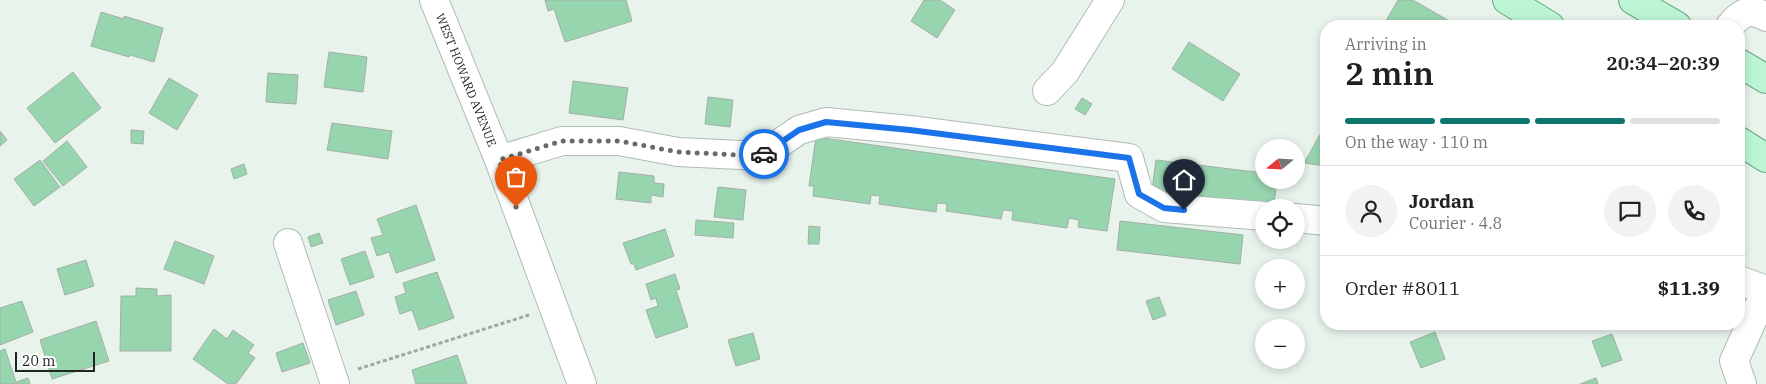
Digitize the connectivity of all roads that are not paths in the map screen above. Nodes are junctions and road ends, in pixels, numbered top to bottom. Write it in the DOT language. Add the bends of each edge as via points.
graph roads {
  1 [pos="434,0"];
  2 [pos="454,0"];
  3 [pos="1110,0"];
  4 [pos="1507,0"];
  5 [pos="1633,0"];
  6 [pos="1766,17"];
  7 [pos="1540,20"];
  8 [pos="1667,20"];
  9 [pos="1735,20"];
  10 [pos="1745,67"];
  11 [pos="1766,79"];
  12 [pos="1046,91"];
  13 [pos="1745,145"];
  14 [pos="1766,158"];
  15 [pos="499,160"];
  16 [pos="1255,215"];
  17 [pos="1305,219"];
  18 [pos="1320,220"];
  19 [pos="288,243"];
  20 [pos="1745,282"];
  21 [pos="1766,290"];
  22 [pos="334,381"];
  23 [pos="582,384"];
  24 [pos="1742,384"];
  1 -- 15 [label="street, WEST HOWARD AVENUE"];
  2 -- 15 [label="street, WEST HOWARD AVENUE"];
  3 -- 12 [label="street" via="1065,72"];
  4 -- 7 [label="main road"];
  5 -- 8 [label="main road"];
  6 -- 9 [label="street" via="1752,12"];
  10 -- 11 [label="main road"];
  13 -- 14 [label="main road"];
  15 -- 16 [label="street" via="562,141 619,141 678,152 761,156 799,130 826,122 1129,158 1139,194 1164,208"];
  15 -- 23 [label="street, WEST HOWARD AVENUE"];
  17 -- 18 [label="street"];
  19 -- 22 [label="street"];
  20 -- 21 [label="street"];
  21 -- 24 [label="street" via="1734,361"];
}
